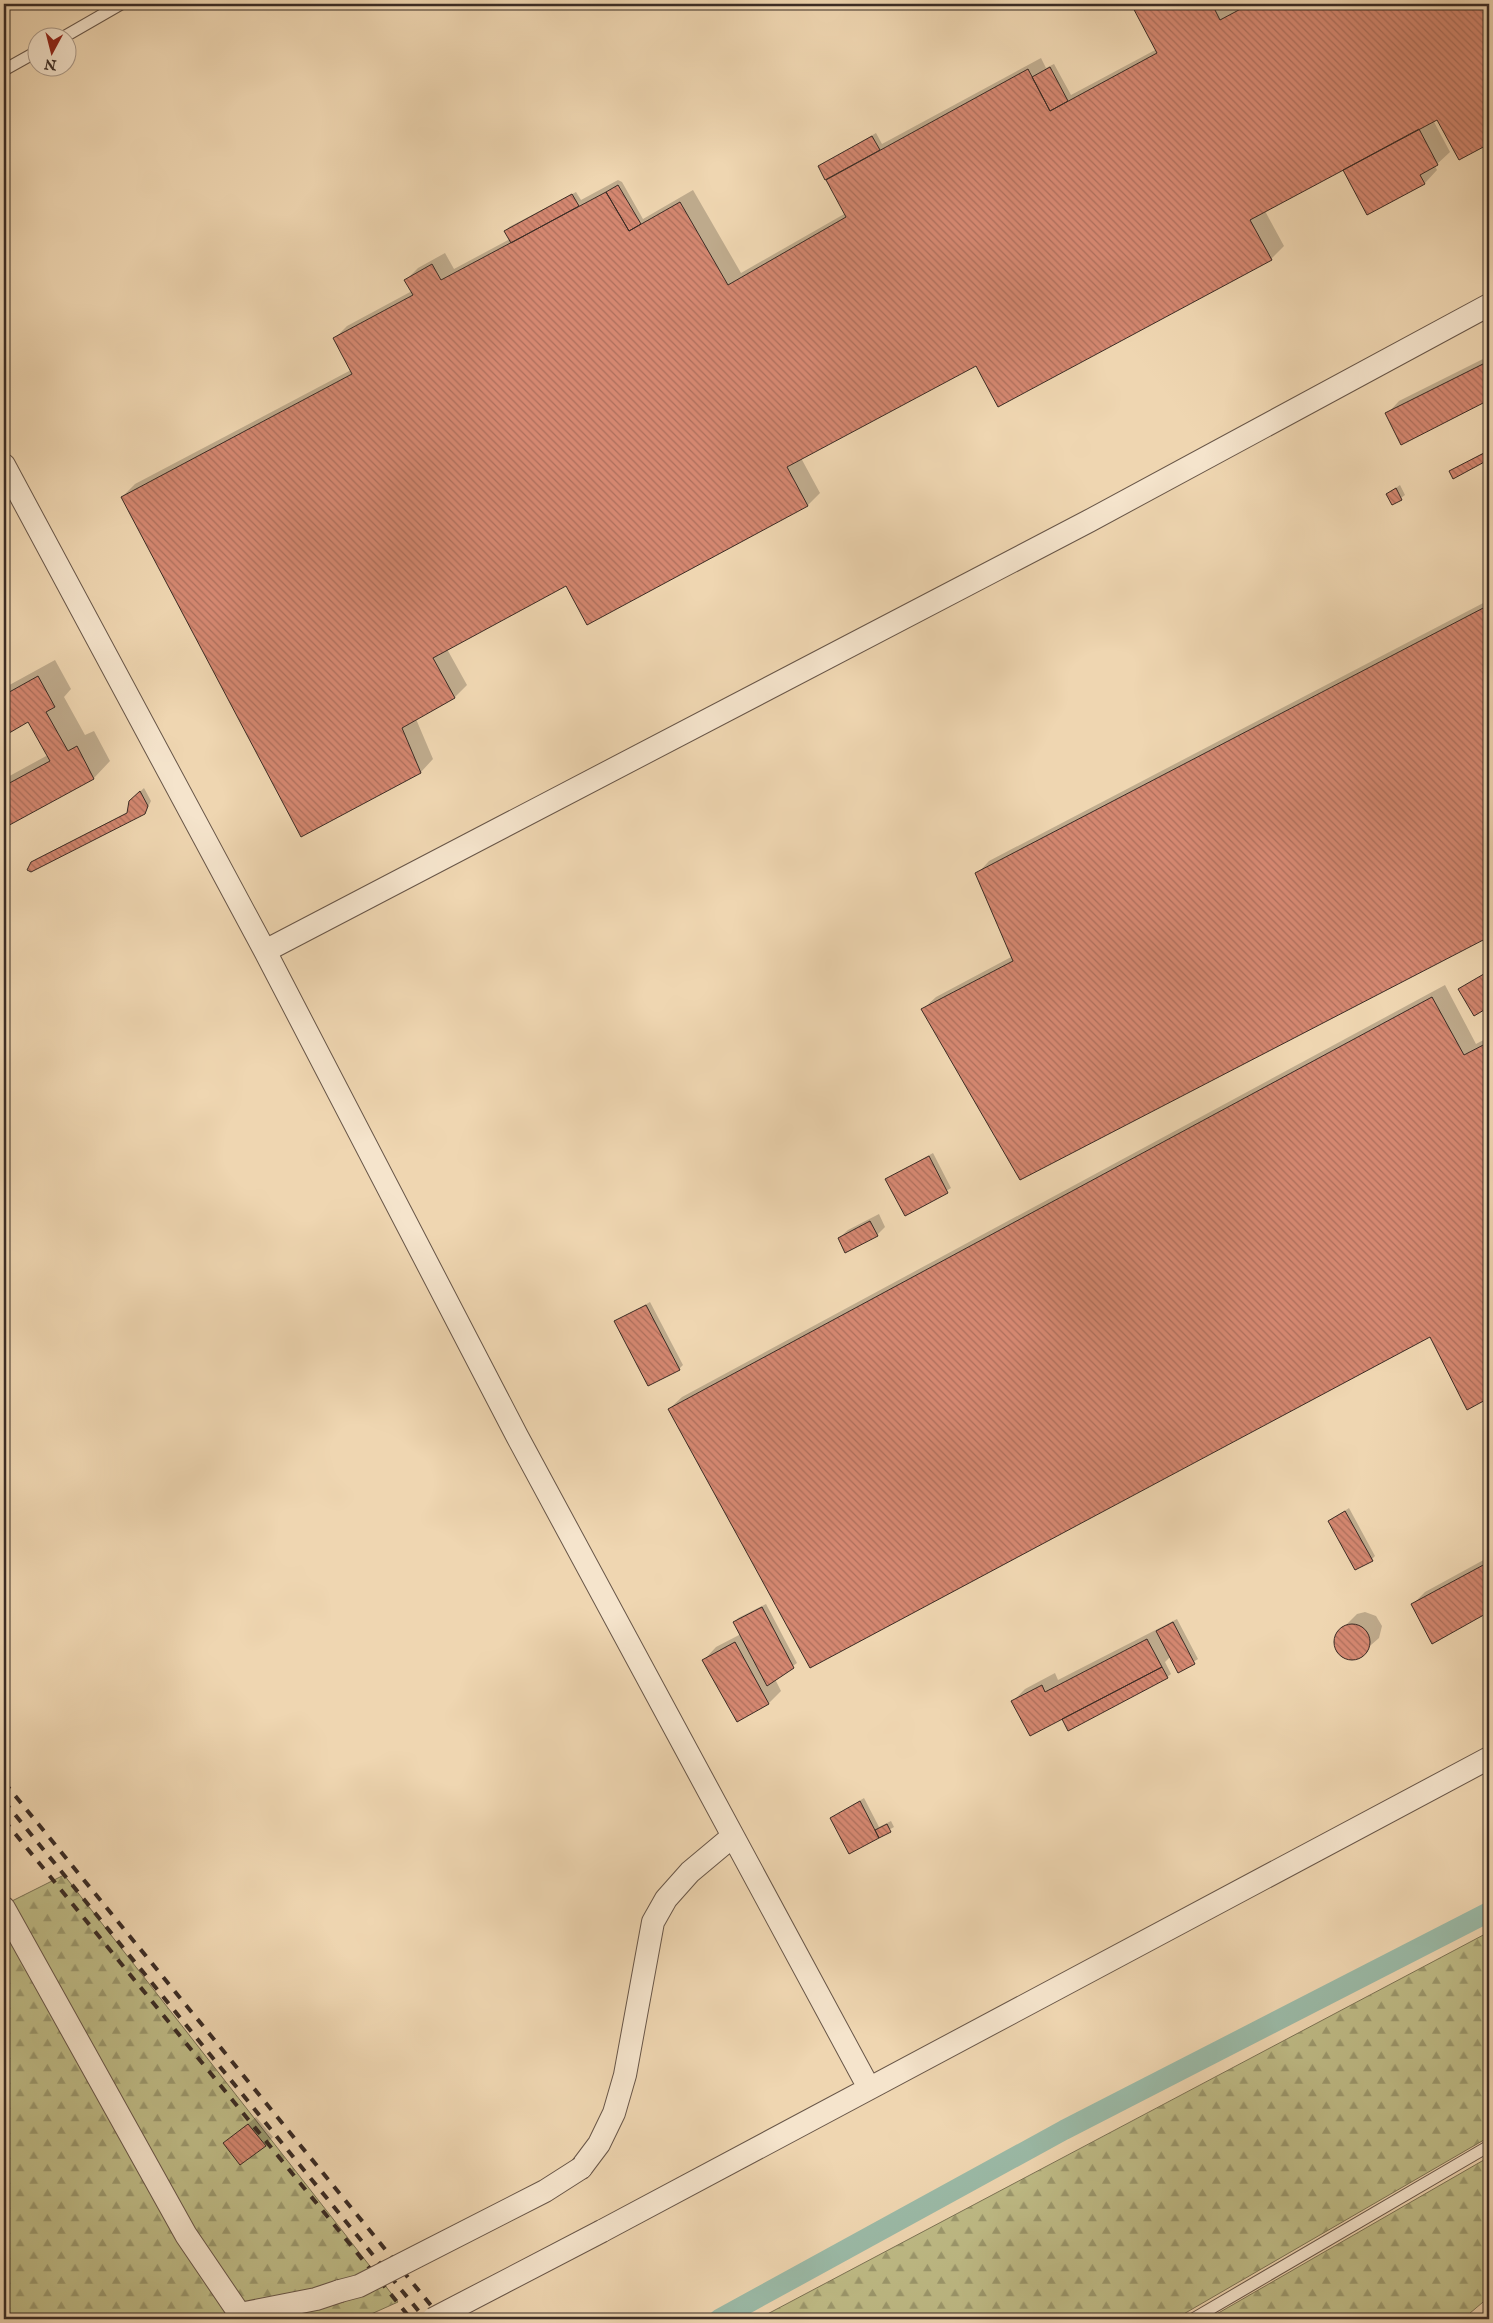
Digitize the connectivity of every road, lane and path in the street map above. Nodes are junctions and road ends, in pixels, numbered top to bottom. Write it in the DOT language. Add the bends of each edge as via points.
graph roads {
  1 [pos="121,4"];
  2 [pos="78,29"];
  3 [pos="28,57"];
  4 [pos="4,70"];
  5 [pos="1489,306"];
  6 [pos="4,465"];
  7 [pos="265,951"];
  8 [pos="1489,1758"];
  9 [pos="733,1836"];
  10 [pos="4,1908"];
  11 [pos="869,2088"];
  12 [pos="1489,2146"];
  13 [pos="242,2316"];
  14 [pos="433,2319"];
  15 [pos="1193,2319"];
  1 -- 2 [label="lane"];
  3 -- 4 [label="lane"];
  5 -- 7 [label="street" via="1102,513"];
  6 -- 7 [label="street"];
  7 -- 9 [label="street" via="517,1436"];
  8 -- 11 [label="street"];
  9 -- 11 [label="street"];
  9 -- 13 [label="street, bridge" via="690,1872 666,1899 653,1922 625,2075 614,2113 599,2144 581,2168 545,2191 359,2286"];
  10 -- 13 [label="street" via="186,2235"];
  11 -- 14 [label="street, bridge"];
  12 -- 15 [label="lane"];
}
